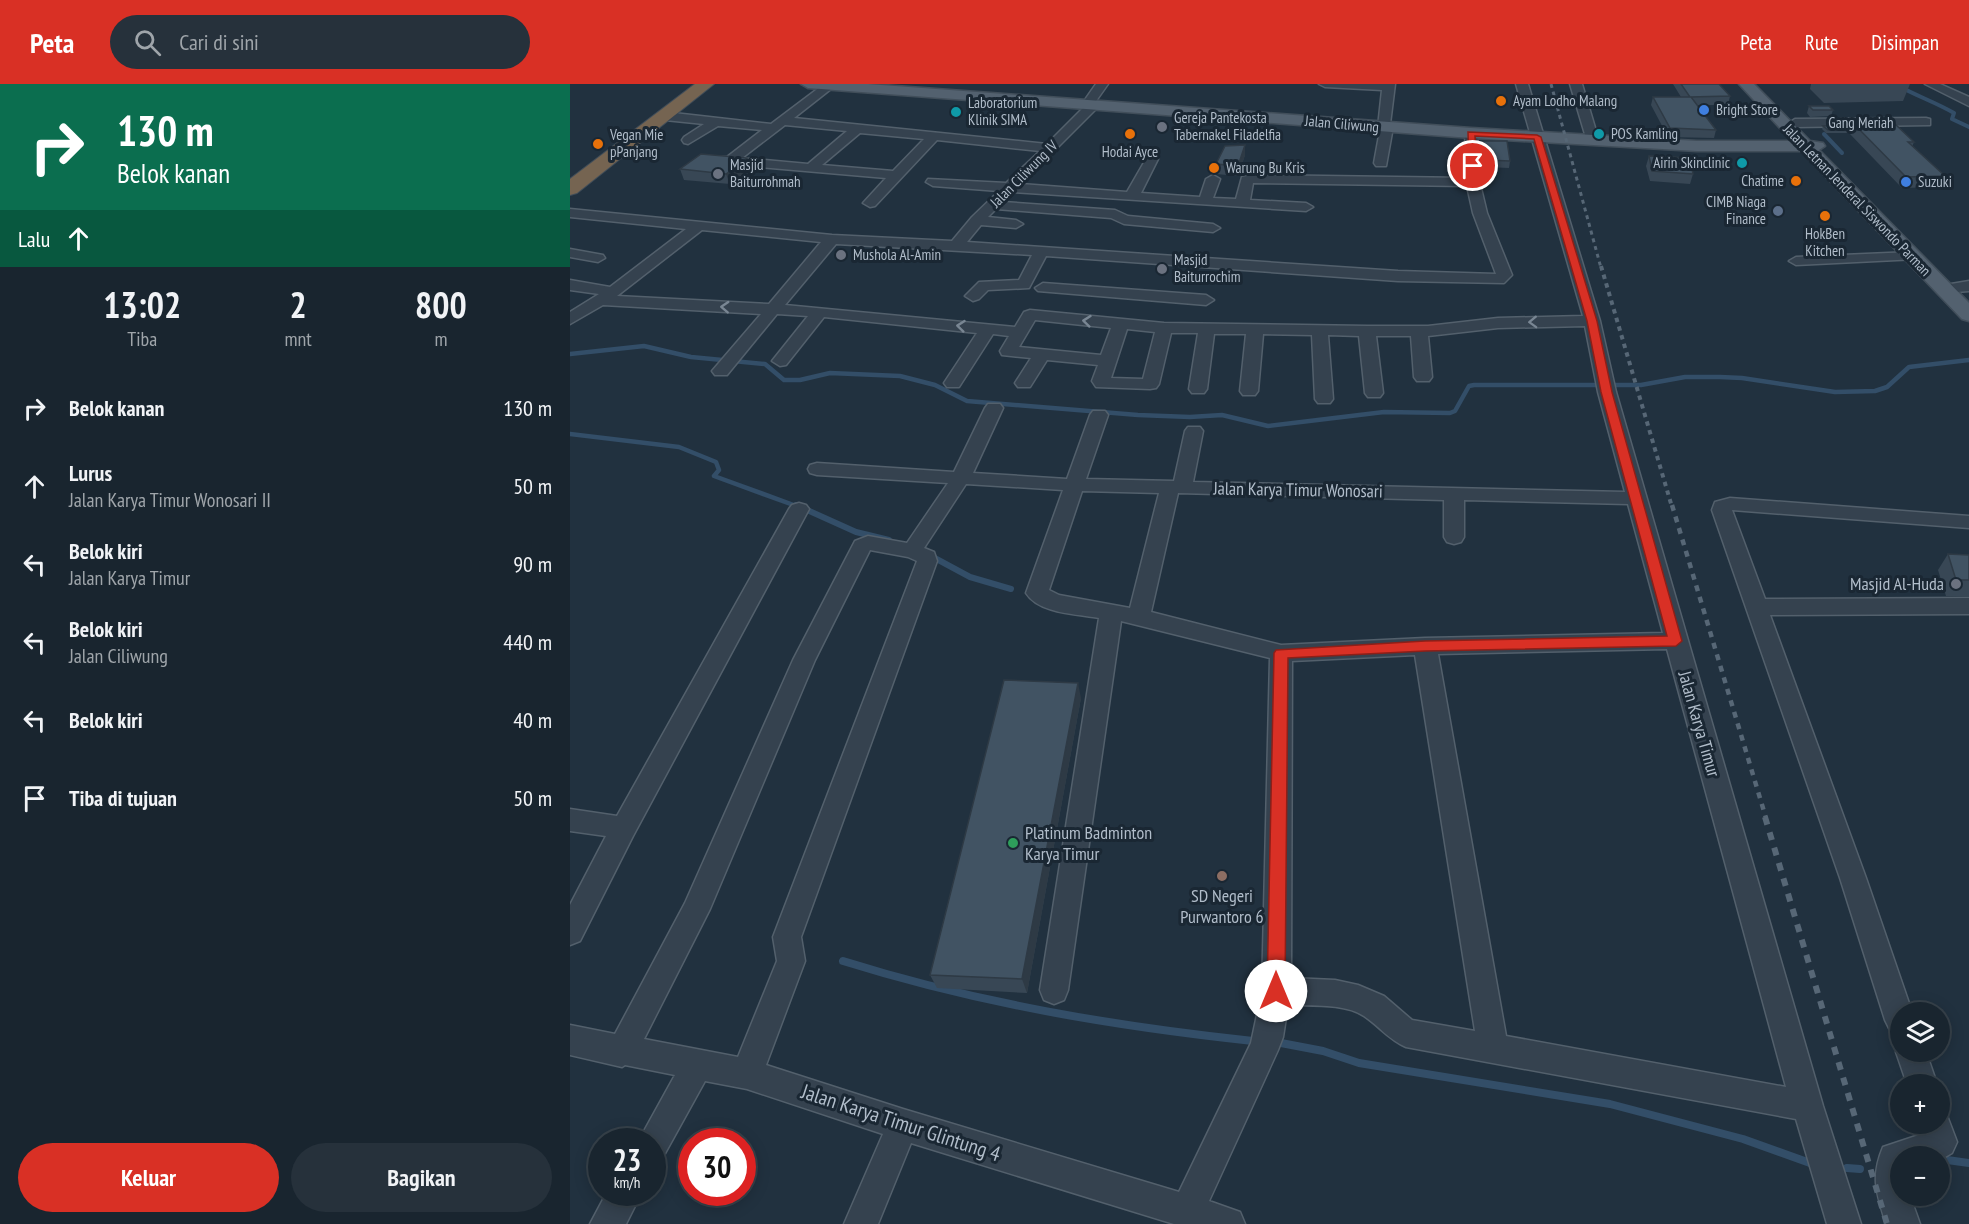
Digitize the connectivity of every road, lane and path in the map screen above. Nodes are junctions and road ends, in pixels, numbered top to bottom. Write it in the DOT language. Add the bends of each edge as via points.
graph roads {
  1 [pos="706,84"];
  2 [pos="808,84"];
  3 [pos="1102,84"];
  4 [pos="1325,84"];
  5 [pos="1522,84"];
  6 [pos="1576,84"];
  7 [pos="1746,84"];
  8 [pos="1756,84"];
  9 [pos="1931,84"];
  10 [pos="825,85"];
  11 [pos="1388,86"];
  12 [pos="1969,102"];
  13 [pos="1091,104"];
  14 [pos="665,116"];
  15 [pos="715,122"];
  16 [pos="1926,122"];
  17 [pos="1795,123"];
  18 [pos="778,124"];
  19 [pos="1386,127"];
  20 [pos="858,128"];
  21 [pos="1471,133"];
  22 [pos="933,137"];
  23 [pos="1537,137"];
  24 [pos="688,140"];
  25 [pos="1593,141"];
  26 [pos="1050,148"];
  27 [pos="1815,150"];
  28 [pos="706,159"];
  29 [pos="1152,159"];
  30 [pos="730,161"];
  31 [pos="1381,163"];
  32 [pos="812,167"];
  33 [pos="896,175"];
  34 [pos="1213,179"];
  35 [pos="933,182"];
  36 [pos="1473,182"];
  37 [pos="571,187"];
  38 [pos="1011,188"];
  39 [pos="1132,196"];
  40 [pos="1205,202"];
  41 [pos="870,203"];
  42 [pos="1242,204"];
  43 [pos="993,205"];
  44 [pos="1306,207"];
  45 [pos="570,213"];
  46 [pos="977,220"];
  47 [pos="1016,224"];
  48 [pos="699,226"];
  49 [pos="1213,228"];
  50 [pos="832,239"];
  51 [pos="956,246"];
  52 [pos="1041,252"];
  53 [pos="1061,252"];
  54 [pos="570,253"];
  55 [pos="1912,256"];
  56 [pos="598,258"];
  57 [pos="1796,261"];
  58 [pos="1048,278"];
  59 [pos="570,285"];
  60 [pos="1965,291"];
  61 [pos="607,296"];
  62 [pos="973,296"];
  63 [pos="1149,297"];
  64 [pos="1206,300"];
  65 [pos="772,310"];
  66 [pos="820,312"];
  67 [pos="1030,315"];
  68 [pos="1969,315"];
  69 [pos="570,319"];
  70 [pos="1592,321"];
  71 [pos="1128,325"];
  72 [pos="1164,328"];
  73 [pos="988,329"];
  74 [pos="1208,329"];
  75 [pos="1255,330"];
  76 [pos="1320,331"];
  77 [pos="1367,331"];
  78 [pos="1419,331"];
  79 [pos="1020,332"];
  80 [pos="1042,354"];
  81 [pos="780,361"];
  82 [pos="1107,361"];
  83 [pos="728,364"];
  84 [pos="1423,377"];
  85 [pos="953,383"];
  86 [pos="1024,383"];
  87 [pos="1198,389"];
  88 [pos="1249,391"];
  89 [pos="1374,393"];
  90 [pos="1324,399"];
  91 [pos="994,408"];
  92 [pos="1099,415"];
  93 [pos="1194,431"];
  94 [pos="817,469"];
  95 [pos="960,479"];
  96 [pos="1074,485"];
  97 [pos="1176,488"];
  98 [pos="1454,494"];
  99 [pos="1636,498"];
  100 [pos="799,509"];
  101 [pos="1969,522"];
  102 [pos="1454,537"];
  103 [pos="912,551"];
  104 [pos="1969,606"];
  105 [pos="1758,607"];
  106 [pos="1111,613"];
  107 [pos="1139,617"];
  108 [pos="1676,641"];
  109 [pos="1425,646"];
  110 [pos="1281,653"];
  111 [pos="570,820"];
  112 [pos="624,828"];
  113 [pos="570,932"];
  114 [pos="1054,990"];
  115 [pos="1276,991"];
  116 [pos="1894,1002"];
  117 [pos="570,1040"];
  118 [pos="1493,1050"];
  119 [pos="622,1052"];
  120 [pos="697,1065"];
  121 [pos="747,1074"];
  122 [pos="1807,1106"];
  123 [pos="903,1125"];
  124 [pos="662,1128"];
  125 [pos="1938,1134"];
  126 [pos="618,1206"];
  127 [pos="1187,1211"];
  128 [pos="607,1224"];
  129 [pos="861,1224"];
  130 [pos="1228,1224"];
  131 [pos="1844,1224"];
  132 [pos="1903,1224"];
  1 -- 14 [label="highway"];
  2 -- 10 [label="main road, Jalan Ciliwung"];
  3 -- 13 [label="street, Jalan Ciliwung IV"];
  4 -- 11 [label="street"];
  5 -- 23 [label="street, Jalan Karya Timur"];
  6 -- 25 [label="street"];
  7 -- 27 [label="main road, Jalan Letnan Jenderal Siswondo Parman"];
  8 -- 17 [label="main road, Jalan Letnan Jenderal Siswondo Parman"];
  9 -- 12 [label="street"];
  10 -- 13 [label="main road, Jalan Ciliwung"];
  10 -- 18 [label="street"];
  11 -- 19 [label="street"];
  13 -- 19 [label="main road, Jalan Ciliwung"];
  13 -- 26 [label="street, Jalan Ciliwung IV"];
  14 -- 15 [label="street"];
  14 -- 37 [label="highway"];
  15 -- 18 [label="street"];
  15 -- 24 [label="street"];
  16 -- 17 [label="street, Gang Meriah"];
  17 -- 27 [label="main road, Jalan Letnan Jenderal Siswondo Parman"];
  18 -- 20 [label="street"];
  18 -- 30 [label="street"];
  19 -- 21 [label="main road, Jalan Ciliwung"];
  19 -- 31 [label="street"];
  20 -- 22 [label="street"];
  20 -- 32 [label="street"];
  21 -- 23 [label="main road, Jalan Ciliwung"];
  21 -- 36 [label="street"];
  22 -- 26 [label="street"];
  22 -- 33 [label="street"];
  23 -- 25 [label="main road, Jalan Ciliwung"];
  23 -- 70 [label="street, Jalan Karya Timur"];
  25 -- 27 [label="main road, Jalan Ciliwung" via="1705,149"];
  26 -- 38 [label="street, Jalan Ciliwung IV"];
  27 -- 55 [label="main road, Jalan Letnan Jenderal Siswondo Parman"];
  27 -- 60 [label="main road, Jalan Letnan Jenderal Siswondo Parman"];
  28 -- 30 [label="street"];
  29 -- 39 [label="street"];
  30 -- 32 [label="street"];
  32 -- 33 [label="street"];
  33 -- 41 [label="street"];
  34 -- 40 [label="street"];
  35 -- 38 [label="street"];
  36 -- 42 [label="street" via="1252,179 1246,182"];
  36 -- 53 [label="street" via="1480,213 1504,275 1499,280"];
  38 -- 39 [label="street"];
  38 -- 43 [label="street, Jalan Ciliwung IV"];
  39 -- 40 [label="street"];
  40 -- 42 [label="street"];
  42 -- 44 [label="street"];
  43 -- 46 [label="street, Jalan Ciliwung IV"];
  43 -- 49 [label="street" via="1115,214 1124,220"];
  45 -- 48 [label="street"];
  46 -- 47 [label="street"];
  46 -- 51 [label="street, Jalan Ciliwung IV"];
  48 -- 50 [label="street"];
  48 -- 61 [label="street"];
  50 -- 51 [label="street"];
  50 -- 65 [label="street"];
  51 -- 52 [label="street"];
  52 -- 53 [label="street"];
  52 -- 62 [label="street" via="1024,285 984,285"];
  53 -- 58 [label="street"];
  54 -- 56 [label="street"];
  55 -- 57 [label="street"];
  55 -- 68 [label="main road, Jalan Letnan Jenderal Siswondo Parman"];
  58 -- 63 [label="street"];
  58 -- 67 [label="street"];
  59 -- 61 [label="street"];
  65 -- 61 [label="street, one-way"];
  61 -- 69 [label="street"];
  63 -- 64 [label="street"];
  63 -- 71 [label="street"];
  65 -- 66 [label="street"];
  65 -- 83 [label="street"];
  73 -- 66 [label="street, one-way"];
  66 -- 81 [label="street"];
  71 -- 67 [label="street, one-way"];
  67 -- 79 [label="street"];
  70 -- 78 [label="street, one-way" via="1498,322"];
  70 -- 99 [label="street, Jalan Karya Timur"];
  71 -- 72 [label="street"];
  71 -- 82 [label="street"];
  72 -- 74 [label="street"];
  72 -- 82 [label="street" via="1150,384 1101,382"];
  73 -- 79 [label="street"];
  73 -- 85 [label="street"];
  74 -- 75 [label="street"];
  74 -- 87 [label="street"];
  75 -- 76 [label="street"];
  75 -- 88 [label="street"];
  76 -- 77 [label="street"];
  76 -- 90 [label="street"];
  77 -- 78 [label="street"];
  77 -- 89 [label="street"];
  78 -- 84 [label="street"];
  79 -- 80 [label="street" via="1008,352"];
  80 -- 82 [label="street"];
  80 -- 86 [label="street"];
  91 -- 95 [label="street"];
  92 -- 96 [label="street"];
  93 -- 97 [label="street"];
  94 -- 95 [label="street, Jalan Karya Timur Wonosari"];
  95 -- 96 [label="street, Jalan Karya Timur Wonosari"];
  95 -- 103 [label="street"];
  96 -- 97 [label="street, Jalan Karya Timur Wonosari"];
  96 -- 106 [label="street" via="1037,593 1054,602"];
  97 -- 98 [label="street, Jalan Karya Timur Wonosari"];
  97 -- 107 [label="street"];
  98 -- 99 [label="street, Jalan Karya Timur Wonosari"];
  98 -- 102 [label="street"];
  99 -- 108 [label="street, Jalan Karya Timur"];
  100 -- 112 [label="street"];
  101 -- 105 [label="street" via="1722,506"];
  103 -- 119 [label="street" via="868,543 862,546 804,660 696,909"];
  103 -- 121 [label="street" via="927,557 927,561 787,937 791,961"];
  104 -- 105 [label="street"];
  105 -- 116 [label="street"];
  106 -- 107 [label="street"];
  106 -- 114 [label="street"];
  107 -- 110 [label="street"];
  108 -- 109 [label="street"];
  108 -- 122 [label="street, Jalan Karya Timur"];
  109 -- 110 [label="street"];
  109 -- 118 [label="street"];
  110 -- 115 [label="street"];
  111 -- 112 [label="street"];
  112 -- 113 [label="street"];
  115 -- 118 [label="street" via="1348,997 1371,1004 1406,1034"];
  115 -- 127 [label="street" via="1263,1050"];
  117 -- 119 [label="street, Jalan Karya Timur Glintung 4"];
  118 -- 122 [label="street"];
  119 -- 120 [label="street, Jalan Karya Timur Glintung 4"];
  120 -- 121 [label="street, Jalan Karya Timur Glintung 4"];
  120 -- 124 [label="street"];
  121 -- 123 [label="street, Jalan Karya Timur Glintung 4"];
  122 -- 131 [label="street, Jalan Karya Timur"];
  123 -- 127 [label="street, Jalan Karya Timur Glintung 4"];
  123 -- 129 [label="street"];
  125 -- 132 [label="street" via="1941,1142 1892,1170"];
  126 -- 128 [label="street"];
  127 -- 130 [label="street, Jalan Karya Timur Glintung 4"];
}
